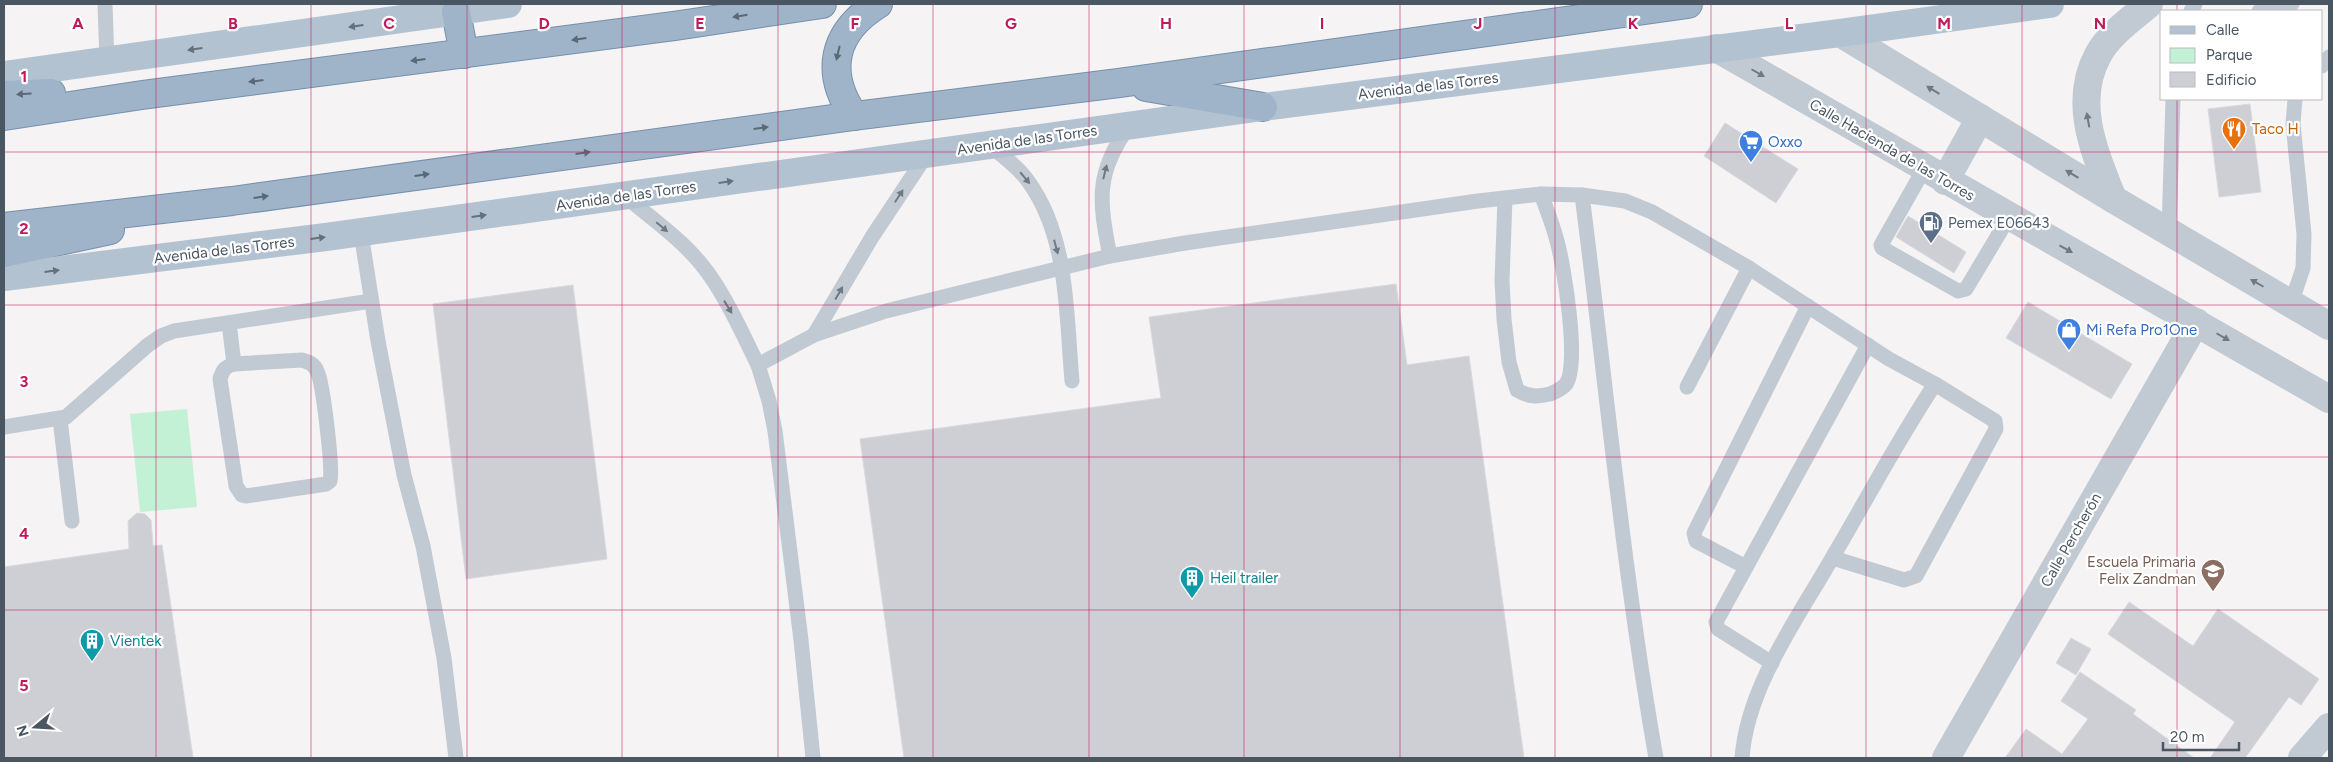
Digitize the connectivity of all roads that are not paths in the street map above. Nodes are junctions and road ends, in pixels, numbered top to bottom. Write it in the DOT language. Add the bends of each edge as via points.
graph roads {
  1 [pos="105,4"];
  2 [pos="508,4"];
  3 [pos="822,4"];
  4 [pos="878,4"];
  5 [pos="1688,4"];
  6 [pos="2050,4"];
  7 [pos="2149,4"];
  8 [pos="2292,4"];
  9 [pos="2264,10"];
  10 [pos="456,12"];
  11 [pos="1840,33"];
  12 [pos="1716,48"];
  13 [pos="464,54"];
  14 [pos="107,62"];
  15 [pos="4,75"];
  16 [pos="1120,83"];
  17 [pos="4,95"];
  18 [pos="142,95"];
  19 [pos="2173,100"];
  20 [pos="2295,100"];
  21 [pos="1263,107"];
  22 [pos="4,116"];
  23 [pos="854,116"];
  24 [pos="1980,118"];
  25 [pos="1129,126"];
  26 [pos="989,145"];
  27 [pos="927,154"];
  28 [pos="1934,175"];
  29 [pos="1541,194"];
  30 [pos="1582,195"];
  31 [pos="625,196"];
  32 [pos="1505,198"];
  33 [pos="2113,199"];
  34 [pos="232,201"];
  35 [pos="2010,217"];
  36 [pos="4,227"];
  37 [pos="2169,232"];
  38 [pos="361,233"];
  39 [pos="4,253"];
  40 [pos="1110,256"];
  41 [pos="1062,267"];
  42 [pos="1749,268"];
  43 [pos="4,277"];
  44 [pos="371,301"];
  45 [pos="2292,304"];
  46 [pos="1808,306"];
  47 [pos="2196,322"];
  48 [pos="229,323"];
  49 [pos="2329,326"];
  50 [pos="814,335"];
  51 [pos="1868,346"];
  52 [pos="234,364"];
  53 [pos="758,365"];
  54 [pos="1072,381"];
  55 [pos="1935,384"];
  56 [pos="1687,387"];
  57 [pos="2329,399"];
  58 [pos="60,419"];
  59 [pos="4,427"];
  60 [pos="72,521"];
  61 [pos="1833,558"];
  62 [pos="1746,567"];
  63 [pos="1772,663"];
  64 [pos="2329,728"];
  65 [pos="456,758"];
  66 [pos="813,758"];
  67 [pos="1656,758"];
  68 [pos="1742,758"];
  69 [pos="1946,758"];
  70 [pos="2302,758"];
  1 -- 14 [label="lane"];
  2 -- 10 [label="main road"];
  3 -- 13 [label="highway, one-way"];
  4 -- 23 [label="highway, one-way" via="850,26 840,43 837,81 843,100"];
  5 -- 16 [label="highway"];
  6 -- 11 [label="main road, Avenida de las Torres"];
  33 -- 7 [label="street, one-way" via="2092,145 2086,108 2088,80 2098,54"];
  8 -- 9 [label="lane"];
  10 -- 13 [label="highway"];
  10 -- 14 [label="main road, one-way"];
  11 -- 12 [label="main road, Avenida de las Torres"];
  24 -- 11 [label="street, one-way"];
  12 -- 21 [label="main road, Avenida de las Torres"];
  12 -- 28 [label="street, Calle Hacienda de las Torres, one-way"];
  13 -- 18 [label="highway, one-way"];
  14 -- 15 [label="main road"];
  16 -- 21 [label="highway"];
  16 -- 23 [label="highway"];
  18 -- 17 [label="highway, one-way"];
  18 -- 22 [label="highway"];
  19 -- 37 [label="lane"];
  20 -- 45 [label="lane" via="2293,124 2304,234 2303,268"];
  21 -- 25 [label="main road, Avenida de las Torres"];
  34 -- 23 [label="highway, one-way"];
  24 -- 28 [label="street"];
  33 -- 24 [label="street, one-way"];
  25 -- 26 [label="main road, Avenida de las Torres"];
  40 -- 25 [label="lane, one-way" via="1102,220 1101,195 1105,170 1114,146"];
  26 -- 27 [label="main road, Avenida de las Torres"];
  26 -- 41 [label="lane, one-way" via="1028,180 1042,202"];
  31 -- 27 [label="main road, Avenida de las Torres, one-way"];
  50 -- 27 [label="lane, one-way" via="872,237"];
  28 -- 35 [label="street, Calle Hacienda de las Torres"];
  28 -- 35 [label="lane" via="1881,245 1958,291 1966,289"];
  29 -- 30 [label="lane"];
  29 -- 32 [label="lane"];
  29 -- 32 [label="lane" via="1563,266 1571,354 1570,374 1565,385 1539,397 1527,396 1518,390 1509,362 1502,281"];
  30 -- 42 [label="lane" via="1624,201 1652,212"];
  30 -- 67 [label="lane" via="1638,652"];
  38 -- 31 [label="main road, Avenida de las Torres, one-way"];
  31 -- 53 [label="lane, one-way" via="702,265 736,320"];
  32 -- 40 [label="lane"];
  33 -- 37 [label="street"];
  34 -- 36 [label="highway"];
  34 -- 39 [label="highway"];
  35 -- 47 [label="street, Calle Hacienda de las Torres, one-way"];
  45 -- 37 [label="street, one-way"];
  43 -- 38 [label="main road, Avenida de las Torres, one-way"];
  38 -- 44 [label="lane"];
  40 -- 41 [label="lane"];
  41 -- 50 [label="lane" via="886,311"];
  41 -- 54 [label="lane"];
  42 -- 46 [label="lane"];
  42 -- 56 [label="lane"];
  44 -- 48 [label="lane"];
  44 -- 65 [label="lane" via="404,475 425,555 444,658"];
  45 -- 49 [label="street"];
  46 -- 51 [label="lane"];
  46 -- 62 [label="lane" via="1694,533 1696,541"];
  47 -- 57 [label="street, Calle Hacienda de las Torres, one-way"];
  47 -- 69 [label="street, Calle Percherón"];
  48 -- 52 [label="lane"];
  48 -- 58 [label="lane" via="174,330 161,336 73,413"];
  50 -- 53 [label="lane"];
  51 -- 55 [label="lane"];
  51 -- 62 [label="lane"];
  52 -- 52 [label="lane" via="225,367 220,379 239,491 246,496 330,481 326,422 314,366 302,360"];
  53 -- 66 [label="lane" via="776,431"];
  55 -- 61 [label="lane"];
  55 -- 61 [label="lane" via="1995,421 1996,429 1916,576 1904,580"];
  58 -- 59 [label="lane"];
  58 -- 60 [label="lane"];
  61 -- 63 [label="lane"];
  62 -- 63 [label="lane" via="1716,622 1718,629"];
  63 -- 68 [label="lane" via="1754,703"];
  64 -- 70 [label="street"];
}
